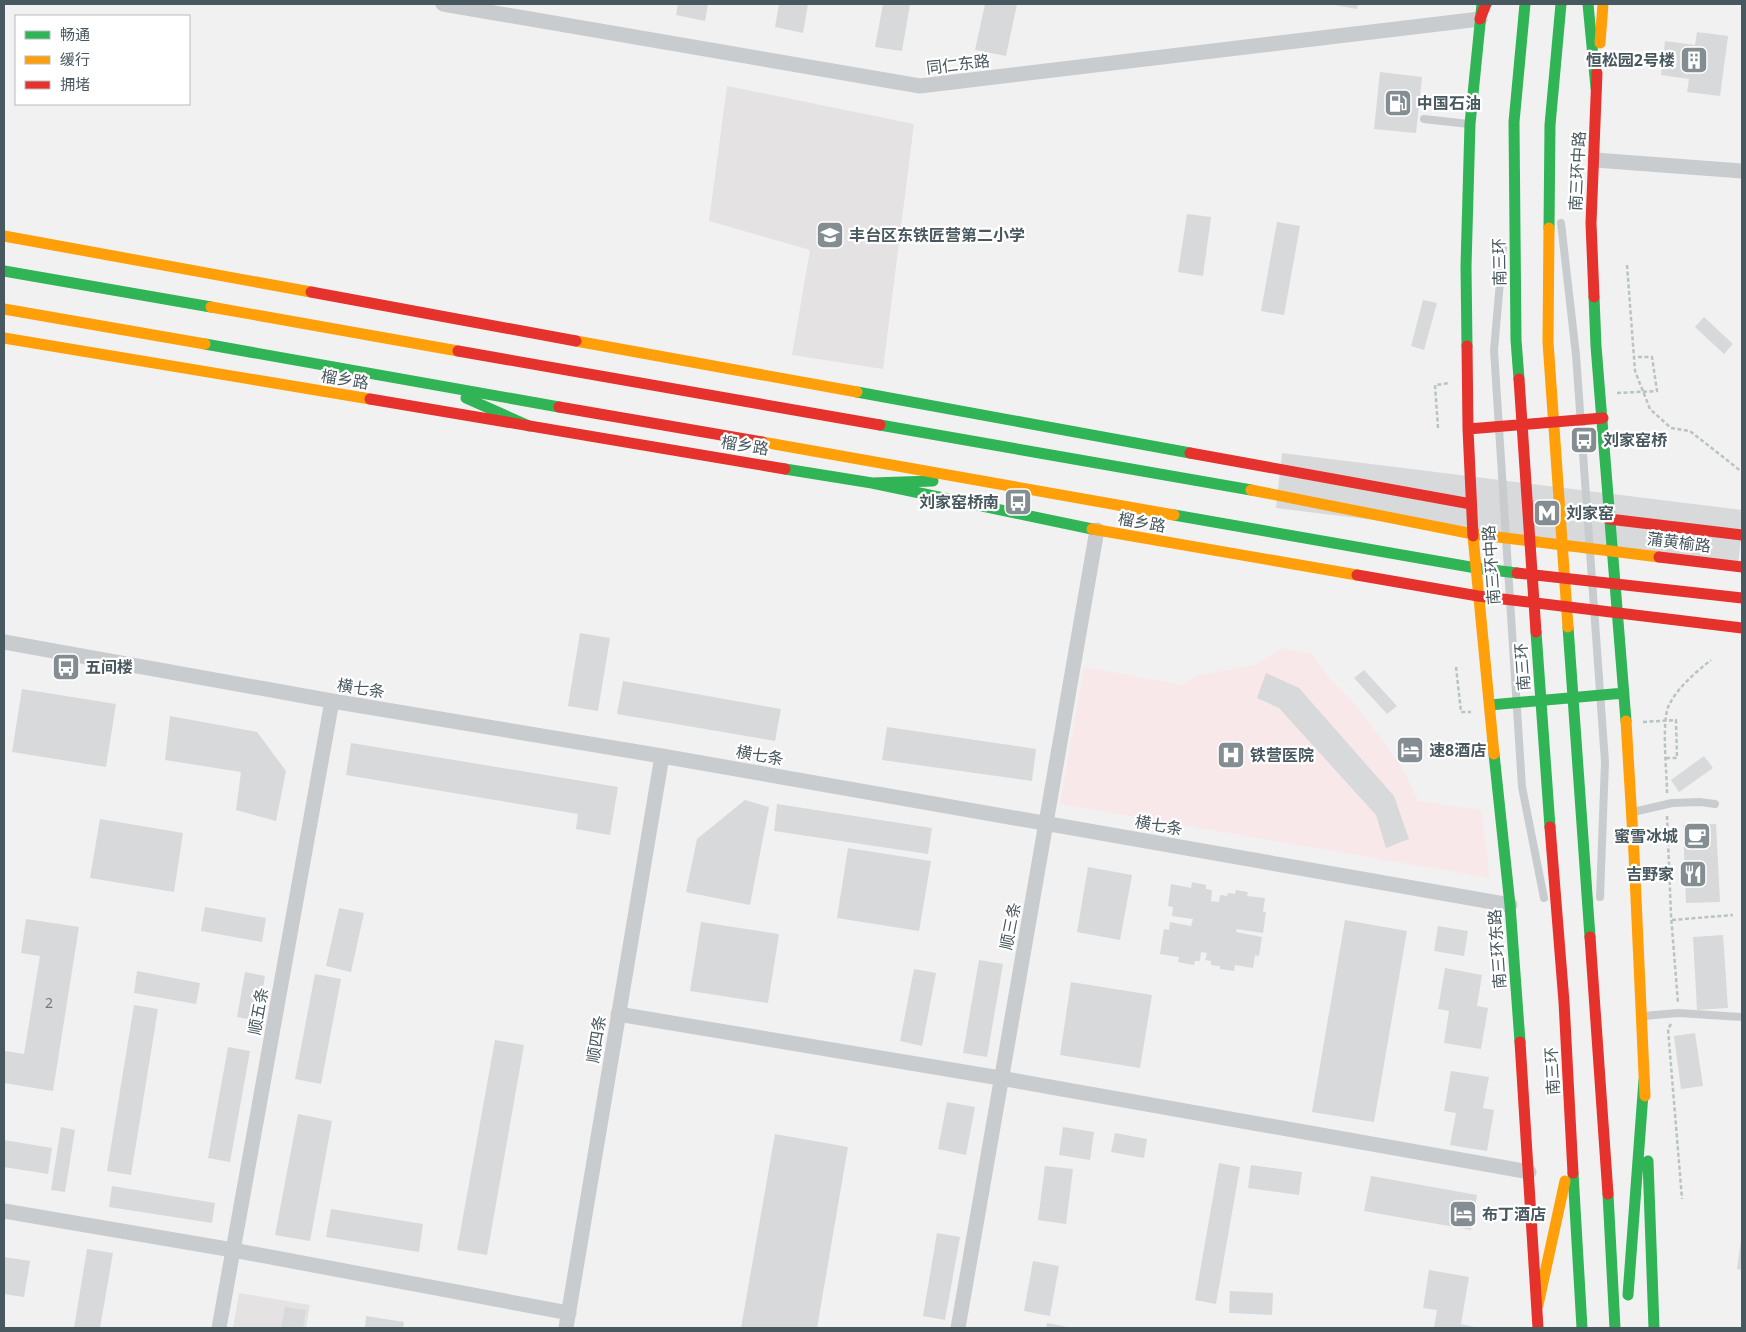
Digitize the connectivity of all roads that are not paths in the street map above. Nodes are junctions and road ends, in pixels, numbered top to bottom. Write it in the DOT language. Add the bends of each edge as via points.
graph roads {
  1 [pos="443,4"];
  2 [pos="1484,4"];
  3 [pos="1525,4"];
  4 [pos="1561,4"];
  5 [pos="1588,4"];
  6 [pos="1603,4"];
  7 [pos="1480,19"];
  8 [pos="1596,88"];
  9 [pos="1424,119"];
  10 [pos="1514,122"];
  11 [pos="1470,124"];
  12 [pos="1550,125"];
  13 [pos="1595,160"];
  14 [pos="1742,171"];
  15 [pos="1558,192"];
  16 [pos="1506,211"];
  17 [pos="1560,212"];
  18 [pos="4,236"];
  19 [pos="1504,241"];
  20 [pos="4,271"];
  21 [pos="4,309"];
  22 [pos="4,338"];
  23 [pos="433,383"];
  24 [pos="1602,418"];
  25 [pos="529,426"];
  26 [pos="1468,429"];
  27 [pos="981,480"];
  28 [pos="872,483"];
  29 [pos="1471,504"];
  30 [pos="1609,519"];
  31 [pos="1097,530"];
  32 [pos="1473,534"];
  33 [pos="1742,535"];
  34 [pos="1612,550"];
  35 [pos="1742,566"];
  36 [pos="1476,568"];
  37 [pos="1615,583"];
  38 [pos="1478,596"];
  39 [pos="1742,598"];
  40 [pos="1617,612"];
  41 [pos="1742,628"];
  42 [pos="4,642"];
  43 [pos="1624,694"];
  44 [pos="332,701"];
  45 [pos="1490,704"];
  46 [pos="662,756"];
  47 [pos="1715,804"];
  48 [pos="1631,813"];
  49 [pos="1047,824"];
  50 [pos="1599,902"];
  51 [pos="1545,904"];
  52 [pos="1510,905"];
  53 [pos="1549,924"];
  54 [pos="1598,932"];
  55 [pos="1595,1001"];
  56 [pos="1564,1002"];
  57 [pos="618,1014"];
  58 [pos="1641,1016"];
  59 [pos="1742,1017"];
  60 [pos="1000,1078"];
  61 [pos="1644,1080"];
  62 [pos="1572,1149"];
  63 [pos="1529,1172"];
  64 [pos="4,1210"];
  65 [pos="233,1250"];
  66 [pos="1538,1305"];
  67 [pos="1626,1318"];
  68 [pos="567,1321"];
  69 [pos="219,1328"];
  70 [pos="958,1328"];
  71 [pos="1538,1328"];
  72 [pos="1582,1328"];
  73 [pos="1615,1328"];
  74 [pos="1654,1328"];
  1 -- 7 [label="street, 同仁东路" via="920,86"];
  2 -- 7 [label="main road, 南三环中路"];
  3 -- 10 [label="main road, 南三环"];
  4 -- 12 [label="main road"];
  5 -- 8 [label="main road"];
  6 -- 8 [label="main road, 南三环中路"];
  7 -- 11 [label="main road, 南三环中路"];
  8 -- 13 [label="main road, 南三环中路"];
  9 -- 11 [label="lane"];
  10 -- 16 [label="lane"];
  10 -- 56 [label="main road, 南三环" via="1516,340"];
  11 -- 26 [label="main road, 南三环中路" via="1466,266"];
  12 -- 15 [label="lane, 南三环中路"];
  12 -- 55 [label="main road" via="1548,342"];
  13 -- 14 [label="street"];
  13 -- 24 [label="main road, 南三环中路" via="1591,223"];
  17 -- 50 [label="lane, 南三环中路" via="1576,355 1605,762"];
  18 -- 29 [label="main road"];
  19 -- 51 [label="lane, 南三环中路" via="1494,350 1522,787"];
  20 -- 32 [label="main road" via="1268,493"];
  21 -- 23 [label="main road, 榴乡路"];
  22 -- 25 [label="main road, 榴乡路"];
  23 -- 25 [label="main road"];
  23 -- 27 [label="main road, 榴乡路"];
  24 -- 26 [label="main road"];
  24 -- 30 [label="main road, 南三环中路"];
  25 -- 28 [label="main road, 榴乡路"];
  26 -- 29 [label="main road, 南三环中路"];
  27 -- 28 [label="main road"];
  27 -- 36 [label="main road, 榴乡路"];
  28 -- 31 [label="main road, 榴乡路"];
  29 -- 32 [label="main road, 南三环中路"];
  30 -- 33 [label="main road"];
  30 -- 34 [label="main road, 南三环中路"];
  31 -- 38 [label="main road, 榴乡路"];
  31 -- 49 [label="street, 顺三条"];
  32 -- 34 [label="main road, 蒲黄榆路"];
  32 -- 36 [label="main road, 南三环中路"];
  34 -- 35 [label="main road, 蒲黄榆路"];
  34 -- 37 [label="main road, 南三环中路"];
  36 -- 37 [label="main road, 榴乡路"];
  36 -- 38 [label="main road, 南三环东路"];
  37 -- 39 [label="main road"];
  37 -- 40 [label="main road"];
  38 -- 40 [label="main road, 榴乡路"];
  38 -- 45 [label="main road, 南三环东路"];
  40 -- 41 [label="main road, 榴乡路"];
  40 -- 43 [label="main road"];
  42 -- 44 [label="street, 横七条"];
  43 -- 45 [label="main road"];
  43 -- 48 [label="main road"];
  44 -- 46 [label="street, 横七条"];
  44 -- 65 [label="street, 顺五条"];
  45 -- 52 [label="main road, 南三环东路"];
  46 -- 49 [label="street, 横七条"];
  46 -- 57 [label="street, 顺四条"];
  47 -- 48 [label="lane" via="1666,804"];
  48 -- 58 [label="main road"];
  49 -- 52 [label="street, 横七条"];
  49 -- 60 [label="street, 顺三条"];
  52 -- 63 [label="main road, 南三环东路"];
  53 -- 56 [label="lane"];
  54 -- 55 [label="lane"];
  55 -- 73 [label="main road"];
  56 -- 62 [label="main road, 南三环"];
  57 -- 60 [label="street"];
  57 -- 68 [label="street, 顺四条"];
  58 -- 59 [label="lane" via="1678,1013"];
  58 -- 61 [label="main road"];
  60 -- 63 [label="street"];
  60 -- 70 [label="street, 顺三条"];
  61 -- 67 [label="main road"];
  61 -- 74 [label="main road"];
  62 -- 66 [label="main road"];
  62 -- 72 [label="main road, 南三环"];
  63 -- 66 [label="main road, 南三环东路"];
  64 -- 65 [label="street"];
  65 -- 68 [label="street"];
  65 -- 69 [label="street, 顺五条"];
  66 -- 71 [label="main road, 南三环东路"];
}
